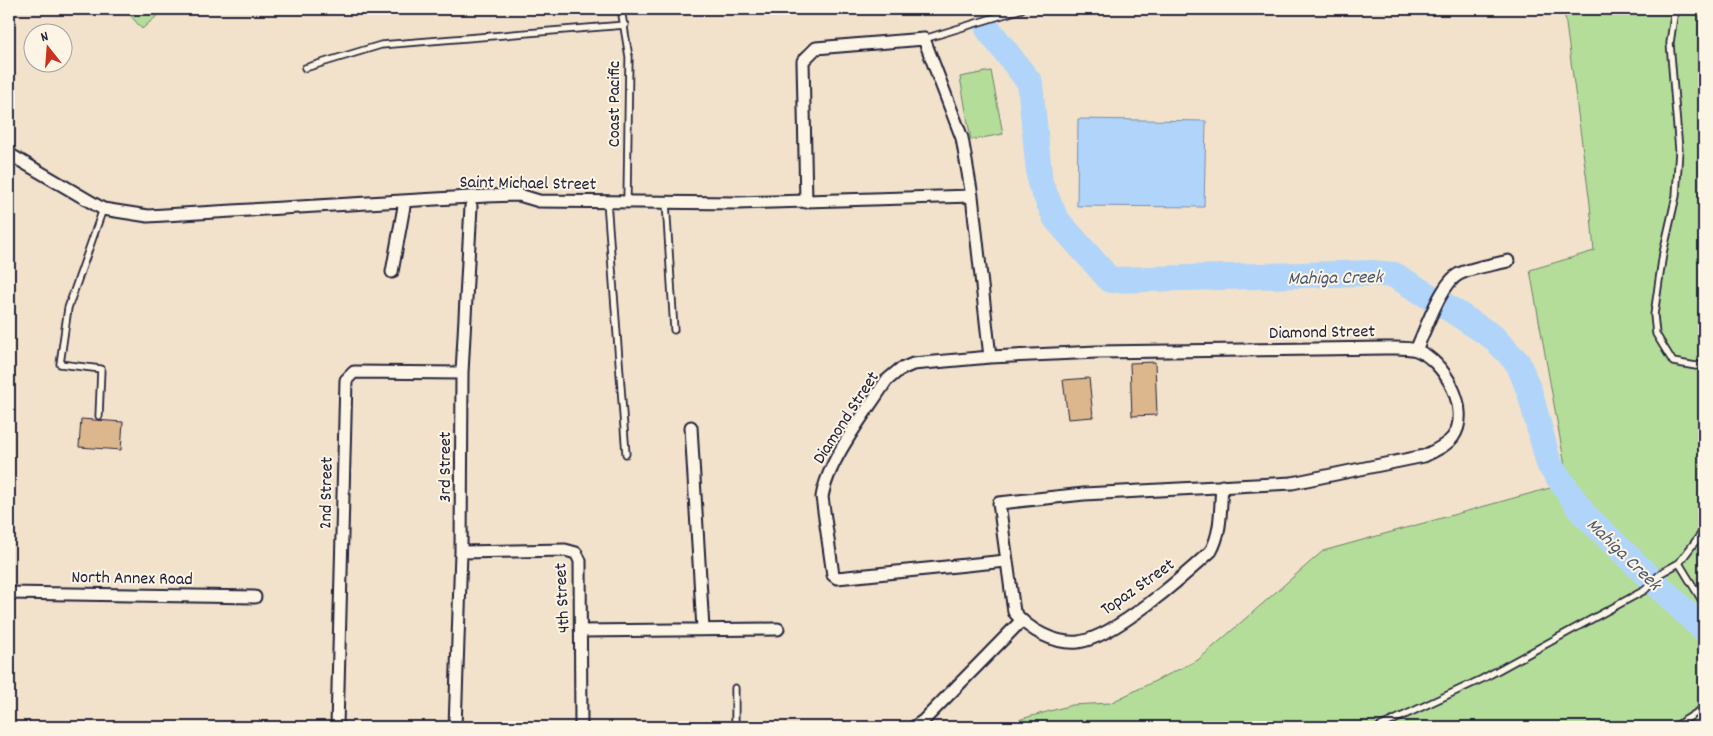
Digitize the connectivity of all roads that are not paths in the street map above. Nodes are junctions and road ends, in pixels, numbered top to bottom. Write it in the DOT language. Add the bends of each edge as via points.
graph roads {
  1 [pos="621,9"];
  2 [pos="1022,9"];
  3 [pos="1675,9"];
  4 [pos="625,25"];
  5 [pos="924,39"];
  6 [pos="305,68"];
  7 [pos="9,154"];
  8 [pos="972,196"];
  9 [pos="627,200"];
  10 [pos="405,201"];
  11 [pos="608,201"];
  12 [pos="666,201"];
  13 [pos="806,202"];
  14 [pos="471,206"];
  15 [pos="103,209"];
  16 [pos="1508,261"];
  17 [pos="392,272"];
  18 [pos="674,330"];
  19 [pos="1416,350"];
  20 [pos="990,357"];
  21 [pos="1704,364"];
  22 [pos="462,373"];
  23 [pos="98,416"];
  24 [pos="691,428"];
  25 [pos="626,454"];
  26 [pos="1222,486"];
  27 [pos="1704,530"];
  28 [pos="461,552"];
  29 [pos="1006,561"];
  30 [pos="1680,564"];
  31 [pos="9,593"];
  32 [pos="256,597"];
  33 [pos="1704,604"];
  34 [pos="1021,621"];
  35 [pos="778,629"];
  36 [pos="703,630"];
  37 [pos="581,631"];
  38 [pos="735,688"];
  39 [pos="1704,708"];
  40 [pos="337,727"];
  41 [pos="455,727"];
  42 [pos="580,727"];
  43 [pos="735,727"];
  44 [pos="914,727"];
  45 [pos="1379,727"];
  46 [pos="1674,727"];
  1 -- 4 [label="lane, Coast Pacific"];
  2 -- 5 [label="lane"];
  3 -- 21 [label="lane" via="1670,43 1679,150 1676,196 1663,253 1654,316 1656,334 1673,362 1696,366"];
  4 -- 6 [label="lane" via="380,44"];
  4 -- 9 [label="lane, Coast Pacific" via="629,57"];
  5 -- 8 [label="street" via="962,138"];
  5 -- 13 [label="street" via="816,48 803,61"];
  7 -- 15 [label="street, Saint Michael Street"];
  8 -- 13 [label="street, Saint Michael Street"];
  8 -- 20 [label="street"];
  9 -- 11 [label="street, Saint Michael Street"];
  9 -- 12 [label="street, Saint Michael Street"];
  10 -- 11 [label="street, Saint Michael Street" via="519,195 539,201"];
  10 -- 15 [label="street, Saint Michael Street" via="148,216"];
  10 -- 17 [label="street"];
  11 -- 25 [label="lane"];
  12 -- 13 [label="street, Saint Michael Street"];
  12 -- 18 [label="lane"];
  14 -- 22 [label="street, 3rd Street"];
  15 -- 23 [label="lane" via="68,308 60,364 101,369"];
  16 -- 19 [label="street" via="1452,278"];
  19 -- 20 [label="street, Diamond Street" via="1097,352"];
  19 -- 26 [label="street" via="1447,378 1457,397 1458,422 1453,436 1439,449 1424,456 1292,482"];
  20 -- 29 [label="street, Diamond Street" via="913,364 899,370 886,381 830,469 822,497 834,578"];
  22 -- 28 [label="street, 3rd Street"];
  22 -- 40 [label="street, 2nd Street" via="354,372 346,380"];
  24 -- 36 [label="street"];
  26 -- 29 [label="street" via="1002,502 998,507"];
  26 -- 34 [label="street, Topaz Street" via="1219,529 1211,551 1145,607 1100,634 1079,642 1047,636"];
  27 -- 30 [label="lane"];
  28 -- 37 [label="street, 4th Street" via="565,550 576,553 580,561"];
  28 -- 41 [label="street, 3rd Street"];
  29 -- 34 [label="street" via="1011,602"];
  30 -- 33 [label="lane"];
  30 -- 45 [label="lane" via="1662,573 1645,590 1482,679"];
  31 -- 32 [label="street, North Annex Road"];
  34 -- 44 [label="street" via="924,721"];
  35 -- 36 [label="street"];
  36 -- 37 [label="street"];
  37 -- 42 [label="street, 4th Street"];
  38 -- 43 [label="lane"];
  39 -- 46 [label="lane"];
}
